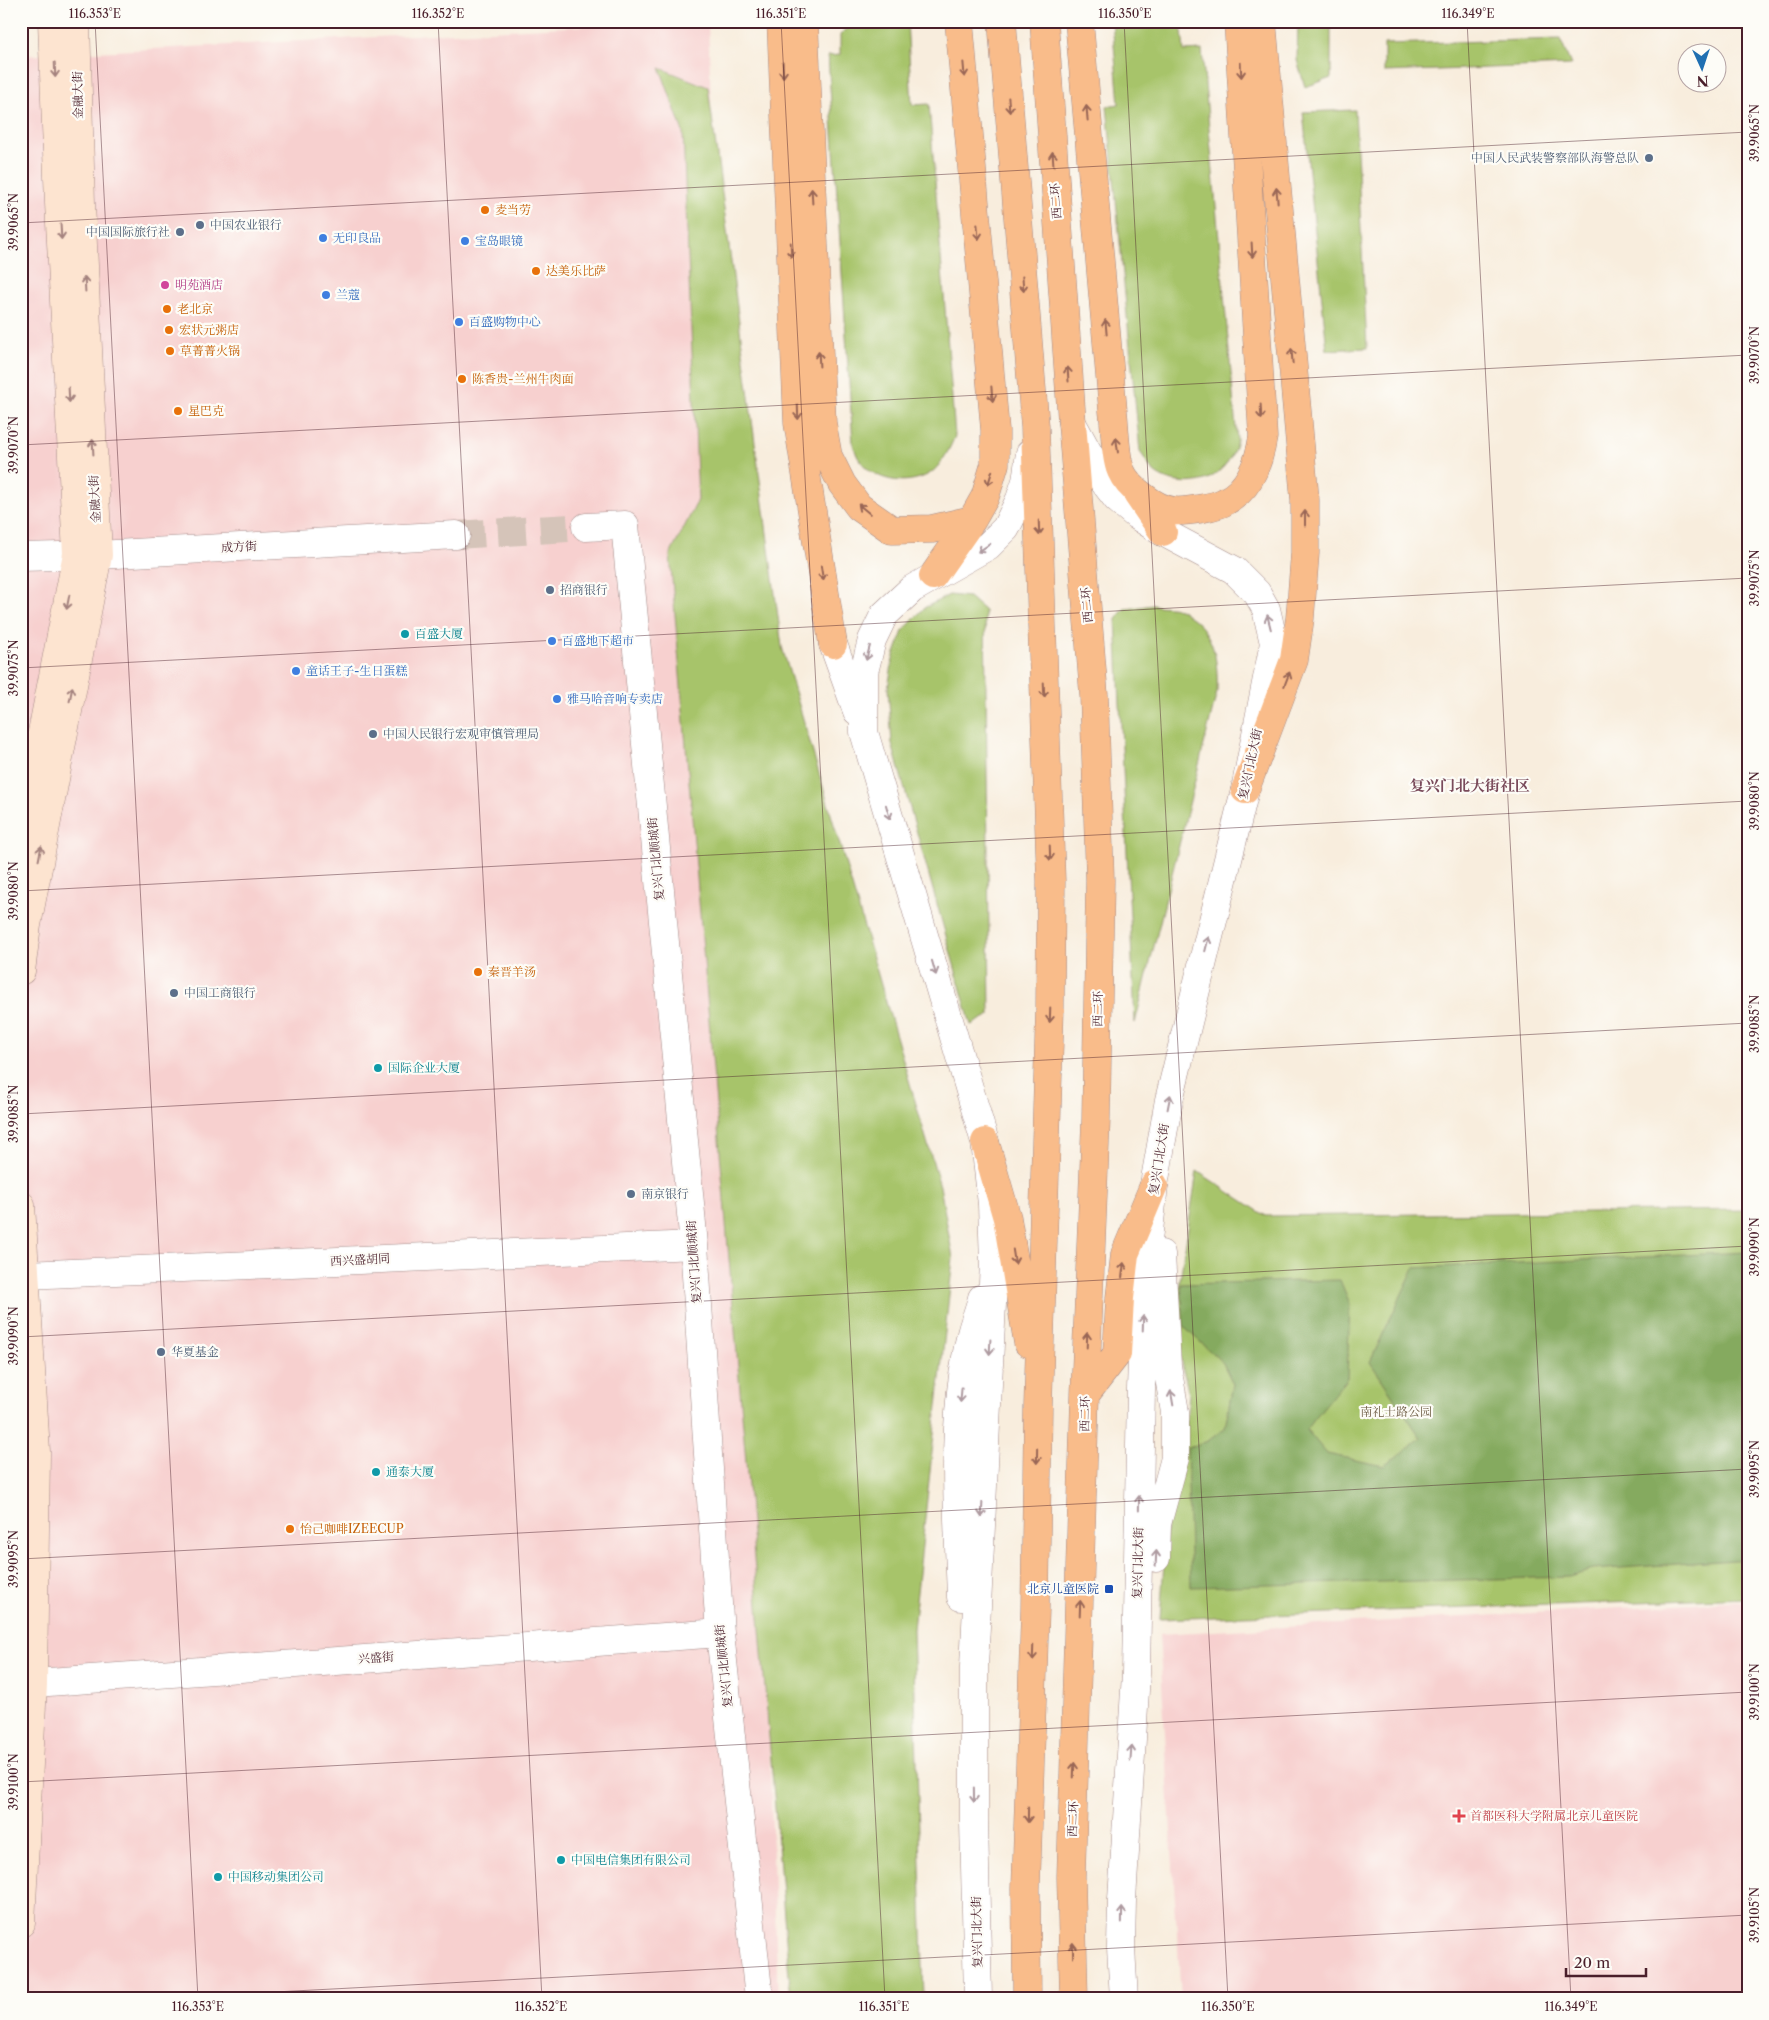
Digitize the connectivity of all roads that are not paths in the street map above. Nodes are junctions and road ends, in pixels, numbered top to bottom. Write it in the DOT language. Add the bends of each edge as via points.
graph roads {
  1 [pos="52,21"];
  2 [pos="76,21"];
  3 [pos="781,21"];
  4 [pos="804,21"];
  5 [pos="959,21"];
  6 [pos="1002,21"];
  7 [pos="1044,21"];
  8 [pos="1079,21"];
  9 [pos="1238,21"];
  10 [pos="1262,21"];
  11 [pos="1072,422"];
  12 [pos="1035,427"];
  13 [pos="1128,482"];
  14 [pos="972,520"];
  15 [pos="586,527"];
  16 [pos="1163,532"];
  17 [pos="456,535"];
  18 [pos="87,555"];
  19 [pos="21,557"];
  20 [pos="933,576"];
  21 [pos="833,644"];
  22 [pos="864,732"];
  23 [pos="1245,790"];
  24 [pos="21,839"];
  25 [pos="21,970"];
  26 [pos="985,1142"];
  27 [pos="1154,1185"];
  28 [pos="22,1220"];
  29 [pos="694,1245"];
  30 [pos="26,1275"];
  31 [pos="1085,1395"];
  32 [pos="1038,1407"];
  33 [pos="720,1633"];
  34 [pos="27,1684"];
  35 [pos="21,1923"];
  36 [pos="759,1999"];
  37 [pos="978,1999"];
  38 [pos="1027,1999"];
  39 [pos="1074,1999"];
  40 [pos="1124,1999"];
  1 -- 18 [label="main road, one-way" via="59,203"];
  18 -- 2 [label="main road, 金融大街, one-way"];
  3 -- 21 [label="main road, one-way" via="798,424"];
  14 -- 4 [label="main road, one-way" via="932,529 892,530 859,507 842,484 828,456 822,423"];
  5 -- 14 [label="main road, one-way" via="995,430 995,464 984,498"];
  6 -- 12 [label="main road, one-way"];
  11 -- 7 [label="main road, 西二环, one-way"];
  13 -- 8 [label="main road, one-way" via="1120,470 1113,410"];
  9 -- 13 [label="main road, one-way" via="1262,428 1260,456 1241,489 1226,502 1202,508 1174,511 1141,496"];
  23 -- 10 [label="main road, one-way" via="1294,660 1305,553 1305,500"];
  11 -- 16 [label="street, 复兴门北大街" via="1104,482 1117,499"];
  31 -- 11 [label="main road, 西二环, one-way" via="1096,1119 1100,880 1094,695"];
  12 -- 20 [label="street, one-way" via="1026,481 1006,528 988,546"];
  12 -- 32 [label="main road, one-way" via="1051,881"];
  13 -- 16 [label="main road"];
  14 -- 20 [label="main road"];
  15 -- 29 [label="street, 复兴门北顺城街" via="625,525"];
  23 -- 16 [label="street, 复兴门北大街, one-way" via="1274,643 1266,609 1257,593 1234,570"];
  17 -- 18 [label="street, 成方街"];
  18 -- 19 [label="street, 成方街"];
  18 -- 24 [label="main road, one-way"];
  25 -- 18 [label="main road, 金融大街, one-way"];
  20 -- 22 [label="street, one-way" via="884,615 872,640 864,672"];
  21 -- 22 [label="street"];
  22 -- 26 [label="street, one-way"];
  27 -- 23 [label="street, 复兴门北大街, one-way" via="1169,1100"];
  26 -- 32 [label="main road, one-way" via="1007,1218"];
  26 -- 37 [label="street, 复兴门北大街, one-way" via="994,1263 971,1334 962,1384 957,1445 961,1598 973,1764"];
  31 -- 27 [label="main road, one-way" via="1117,1354 1125,1254"];
  40 -- 27 [label="street, 复兴门北大街, one-way" via="1122,1900 1136,1674 1153,1628 1157,1524 1174,1458 1174,1412 1167,1366 1163,1272"];
  28 -- 30 [label="main road"];
  29 -- 30 [label="street, 西兴盛胡同"];
  29 -- 33 [label="street, 复兴门北顺城街"];
  30 -- 34 [label="main road" via="36,1452"];
  39 -- 31 [label="main road, 西二环, one-way" via="1071,1877"];
  32 -- 38 [label="main road, one-way" via="1026,1888"];
  33 -- 34 [label="street, 兴盛街"];
  33 -- 36 [label="street, 复兴门北顺城街"];
  34 -- 35 [label="main road"];
}
